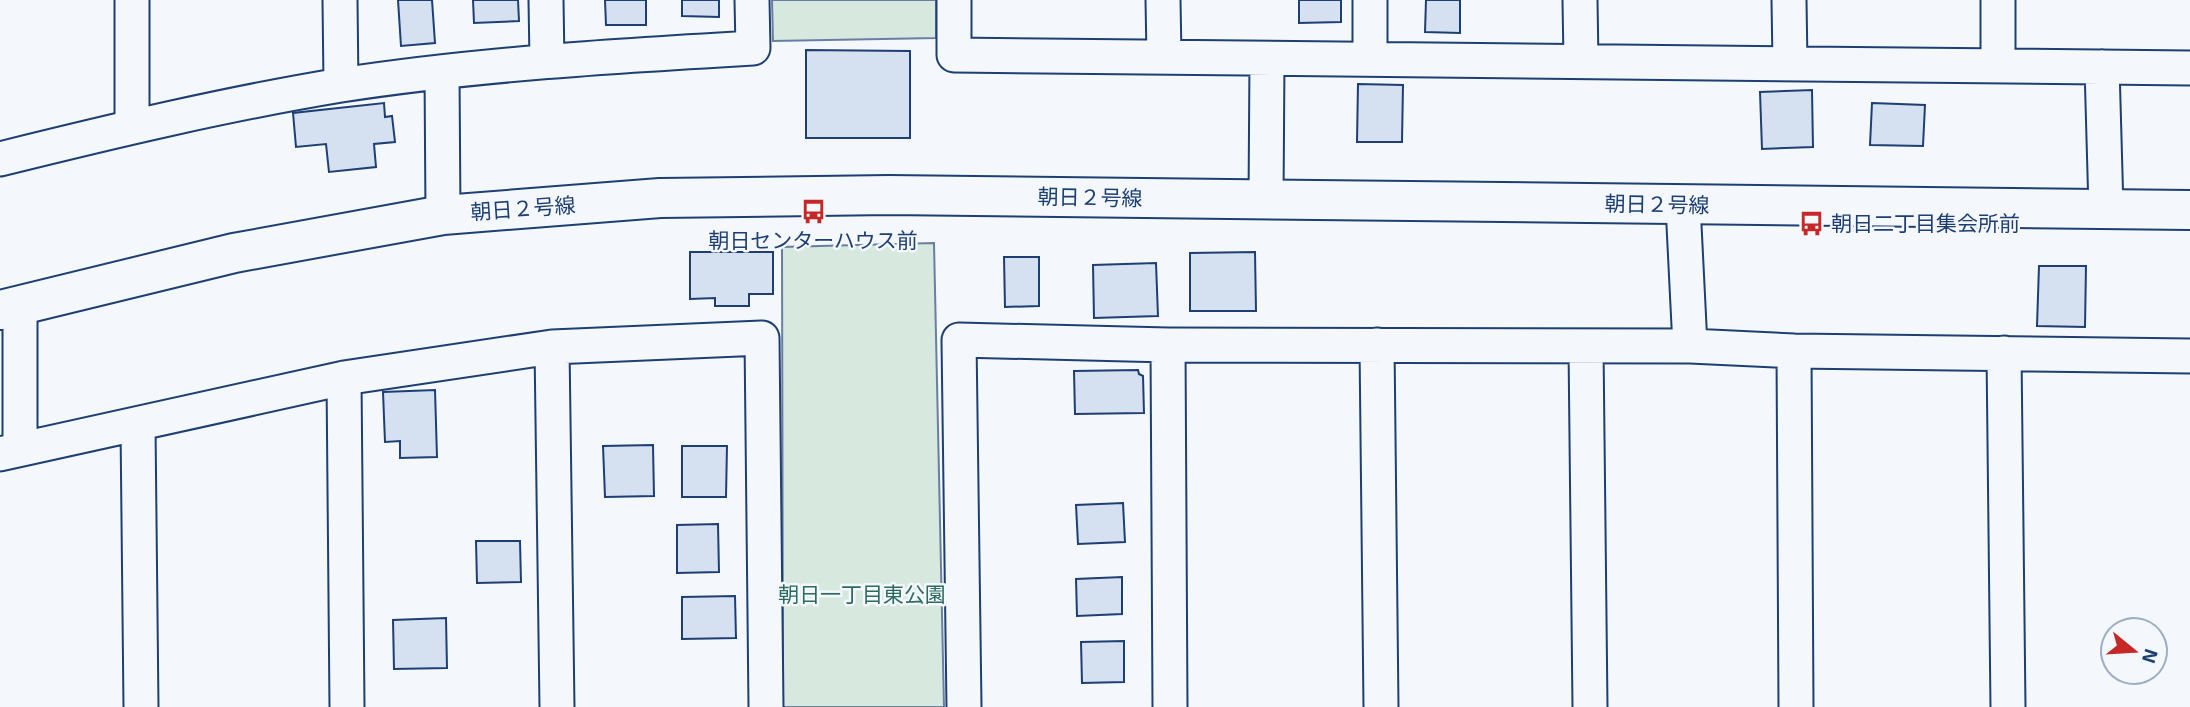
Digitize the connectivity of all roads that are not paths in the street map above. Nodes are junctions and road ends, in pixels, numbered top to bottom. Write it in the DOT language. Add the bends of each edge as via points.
graph roads {
  1 [pos="132,0"];
  2 [pos="340,0"];
  3 [pos="546,0"];
  4 [pos="752,0"];
  5 [pos="954,0"];
  6 [pos="1163,0"];
  7 [pos="1370,0"];
  8 [pos="1580,0"];
  9 [pos="1789,0"];
  10 [pos="1998,0"];
  11 [pos="1164,56"];
  12 [pos="1370,58"];
  13 [pos="1267,59"];
  14 [pos="547,61"];
  15 [pos="1580,61"];
  16 [pos="1790,63"];
  17 [pos="1998,64"];
  18 [pos="2102,67"];
  19 [pos="2190,68"];
  20 [pos="442,72"];
  21 [pos="341,85"];
  22 [pos="132,126"];
  23 [pos="0,159"];
  24 [pos="1266,201"];
  25 [pos="1683,205"];
  26 [pos="2106,209"];
  27 [pos="2190,210"];
  28 [pos="443,215"];
  29 [pos="10,308"];
  30 [pos="1168,345"];
  31 [pos="1377,345"];
  32 [pos="1690,346"];
  33 [pos="552,347"];
  34 [pos="1586,347"];
  35 [pos="1794,351"];
  36 [pos="2004,353"];
  37 [pos="2190,356"];
  38 [pos="344,378"];
  39 [pos="138,426"];
  40 [pos="10,452"];
  41 [pos="141,707"];
  42 [pos="347,707"];
  43 [pos="557,707"];
  44 [pos="766,707"];
  45 [pos="964,707"];
  46 [pos="1170,707"];
  47 [pos="1381,707"];
  48 [pos="1590,707"];
  49 [pos="1796,707"];
  50 [pos="2008,707"];
  1 -- 22 [label="street"];
  2 -- 21 [label="street"];
  3 -- 14 [label="street"];
  4 -- 14 [label="street" via="753,48"];
  5 -- 11 [label="street" via="954,55"];
  6 -- 11 [label="street"];
  7 -- 12 [label="street"];
  8 -- 15 [label="street"];
  9 -- 16 [label="street"];
  10 -- 17 [label="street"];
  11 -- 13 [label="street"];
  12 -- 13 [label="street"];
  12 -- 15 [label="street"];
  13 -- 24 [label="street"];
  14 -- 20 [label="street"];
  15 -- 16 [label="street"];
  16 -- 17 [label="street"];
  17 -- 18 [label="street"];
  18 -- 19 [label="street"];
  18 -- 26 [label="street"];
  20 -- 21 [label="street"];
  20 -- 28 [label="street"];
  21 -- 22 [label="street"];
  22 -- 23 [label="street"];
  24 -- 25 [label="street, 朝日２号線"];
  24 -- 28 [label="street, 朝日２号線" via="888,195 660,198"];
  25 -- 26 [label="street, 朝日２号線"];
  25 -- 32 [label="street"];
  26 -- 27 [label="street, 朝日２号線"];
  28 -- 29 [label="street, 朝日２号線" via="234,253"];
  29 -- 40 [label="street"];
  30 -- 31 [label="street"];
  30 -- 45 [label="street" via="959,340"];
  30 -- 46 [label="street"];
  31 -- 34 [label="street"];
  31 -- 47 [label="street"];
  32 -- 34 [label="street"];
  32 -- 35 [label="street"];
  33 -- 38 [label="street"];
  33 -- 43 [label="street"];
  33 -- 44 [label="street" via="762,338"];
  34 -- 48 [label="street"];
  35 -- 36 [label="street"];
  35 -- 49 [label="street"];
  36 -- 37 [label="street"];
  36 -- 50 [label="street"];
  38 -- 39 [label="street"];
  38 -- 42 [label="street"];
  39 -- 40 [label="street"];
  39 -- 41 [label="street"];
}
